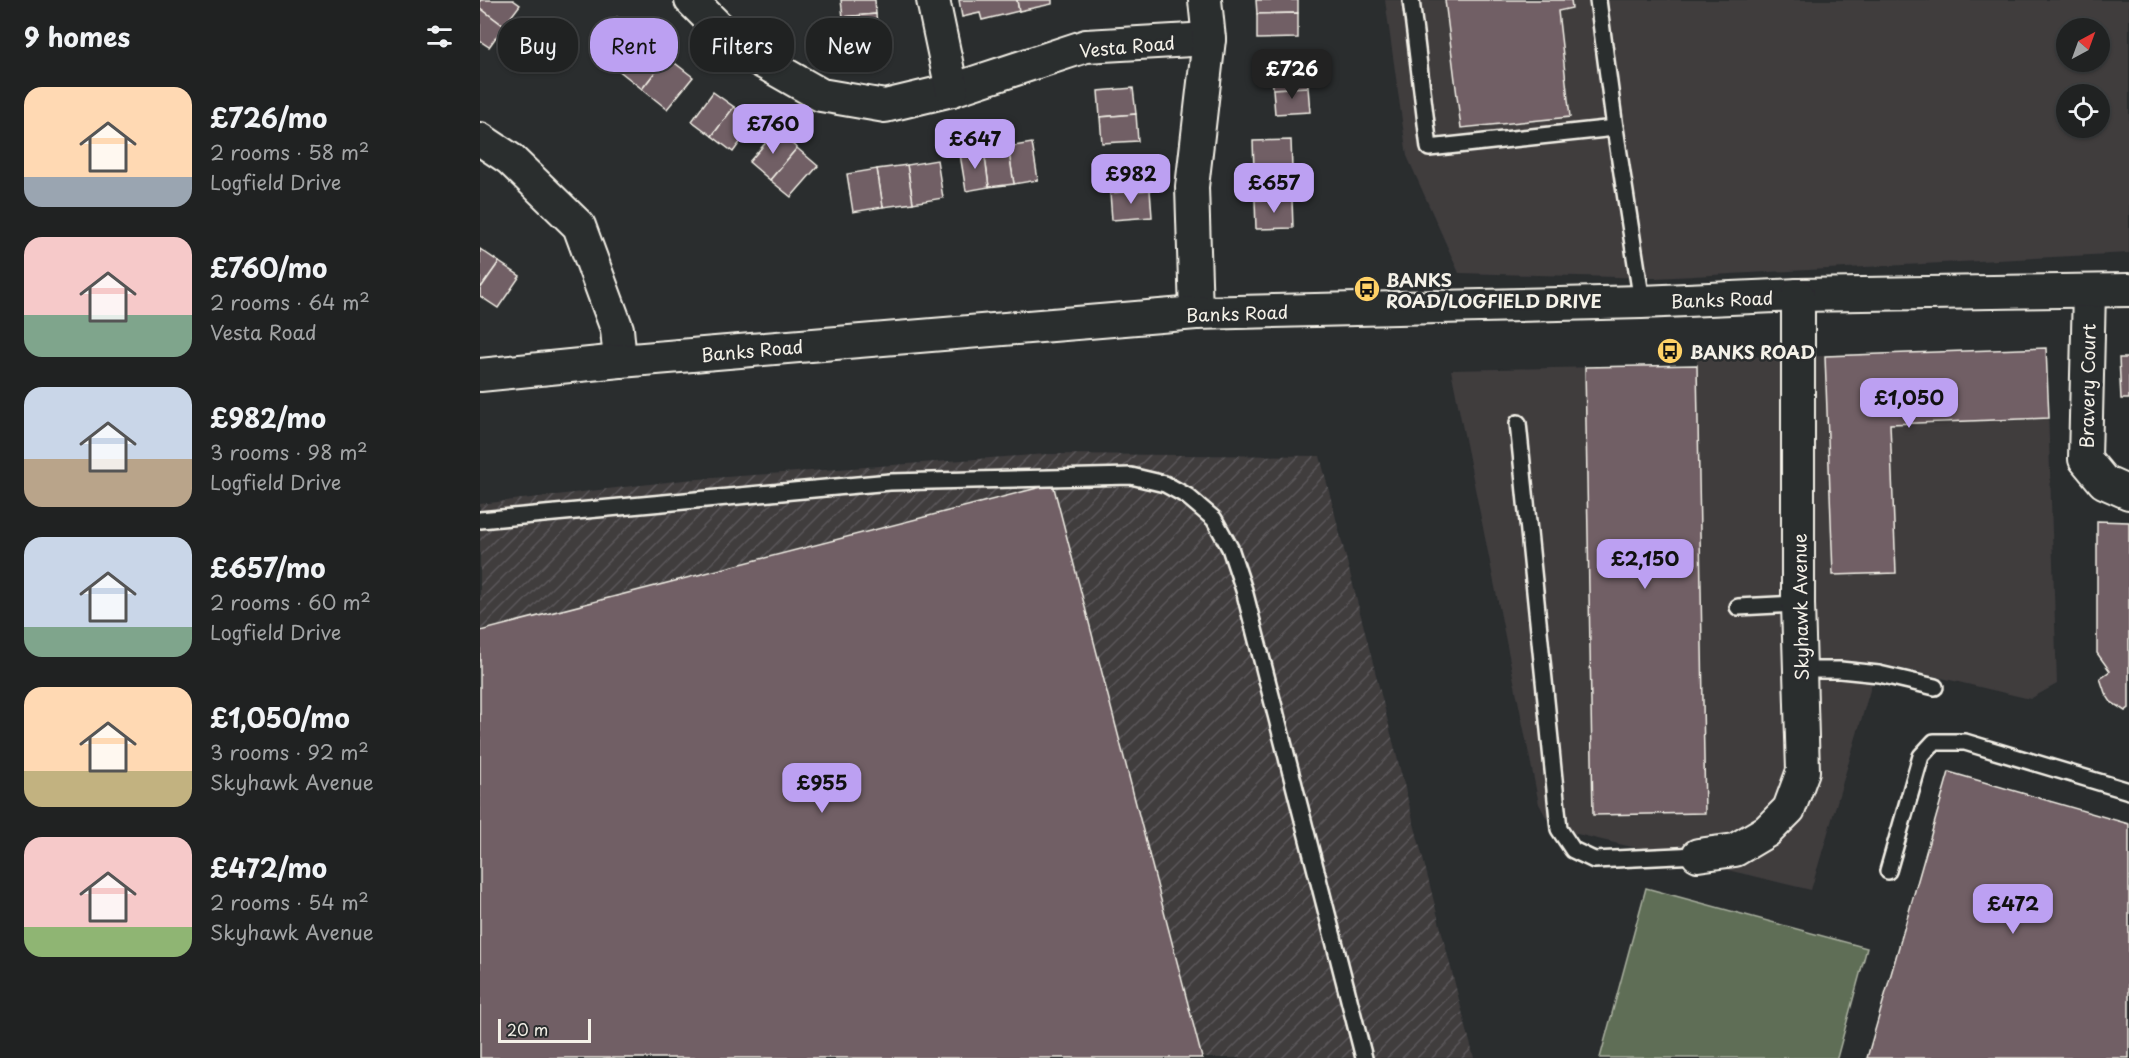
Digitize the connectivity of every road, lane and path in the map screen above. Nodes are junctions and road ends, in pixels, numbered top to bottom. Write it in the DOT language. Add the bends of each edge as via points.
graph roads {
  1 [pos="691,0"];
  2 [pos="933,0"];
  3 [pos="1205,0"];
  4 [pos="1411,0"];
  5 [pos="1598,0"];
  6 [pos="1209,39"];
  7 [pos="952,90"];
  8 [pos="1615,128"];
  9 [pos="480,139"];
  10 [pos="2129,290"];
  11 [pos="2089,291"];
  12 [pos="1797,295"];
  13 [pos="1642,302"];
  14 [pos="1196,313"];
  15 [pos="620,361"];
  16 [pos="480,375"];
  17 [pos="1518,423"];
  18 [pos="2129,493"];
  19 [pos="480,520"];
  20 [pos="1798,604"];
  21 [pos="1738,607"];
  22 [pos="1800,670"];
  23 [pos="1935,687"];
  24 [pos="2129,791"];
  25 [pos="1698,855"];
  26 [pos="1888,871"];
  27 [pos="1364,1058"];
  1 -- 7 [label="street, Vesta Road" via="740,49 821,95 885,106"];
  2 -- 7 [label="street"];
  3 -- 6 [label="street"];
  4 -- 8 [label="lane" via="1429,148"];
  5 -- 8 [label="lane"];
  6 -- 7 [label="street, Vesta Road" via="1086,46"];
  6 -- 14 [label="street" via="1192,187"];
  8 -- 13 [label="lane"];
  9 -- 15 [label="street" via="510,159 579,226 616,329"];
  10 -- 11 [label="street, Banks Road"];
  11 -- 12 [label="street, Banks Road"];
  11 -- 18 [label="street, Bravery Court" via="2085,459 2104,482"];
  12 -- 13 [label="street, Banks Road"];
  12 -- 20 [label="street, Skyhawk Avenue"];
  13 -- 14 [label="street, Banks Road"];
  14 -- 15 [label="street, Banks Road"];
  15 -- 16 [label="street, Banks Road"];
  17 -- 25 [label="lane" via="1559,829 1573,850 1594,860"];
  19 -- 27 [label="lane" via="890,482 1131,476 1165,484 1187,496 1214,519 1230,548 1244,590"];
  20 -- 21 [label="lane"];
  20 -- 22 [label="street, Skyhawk Avenue"];
  22 -- 23 [label="lane" via="1879,674"];
  22 -- 25 [label="street, Skyhawk Avenue" via="1803,771 1789,809 1767,831 1735,850"];
  24 -- 26 [label="lane" via="1965,742 1934,742 1921,756"];
}
